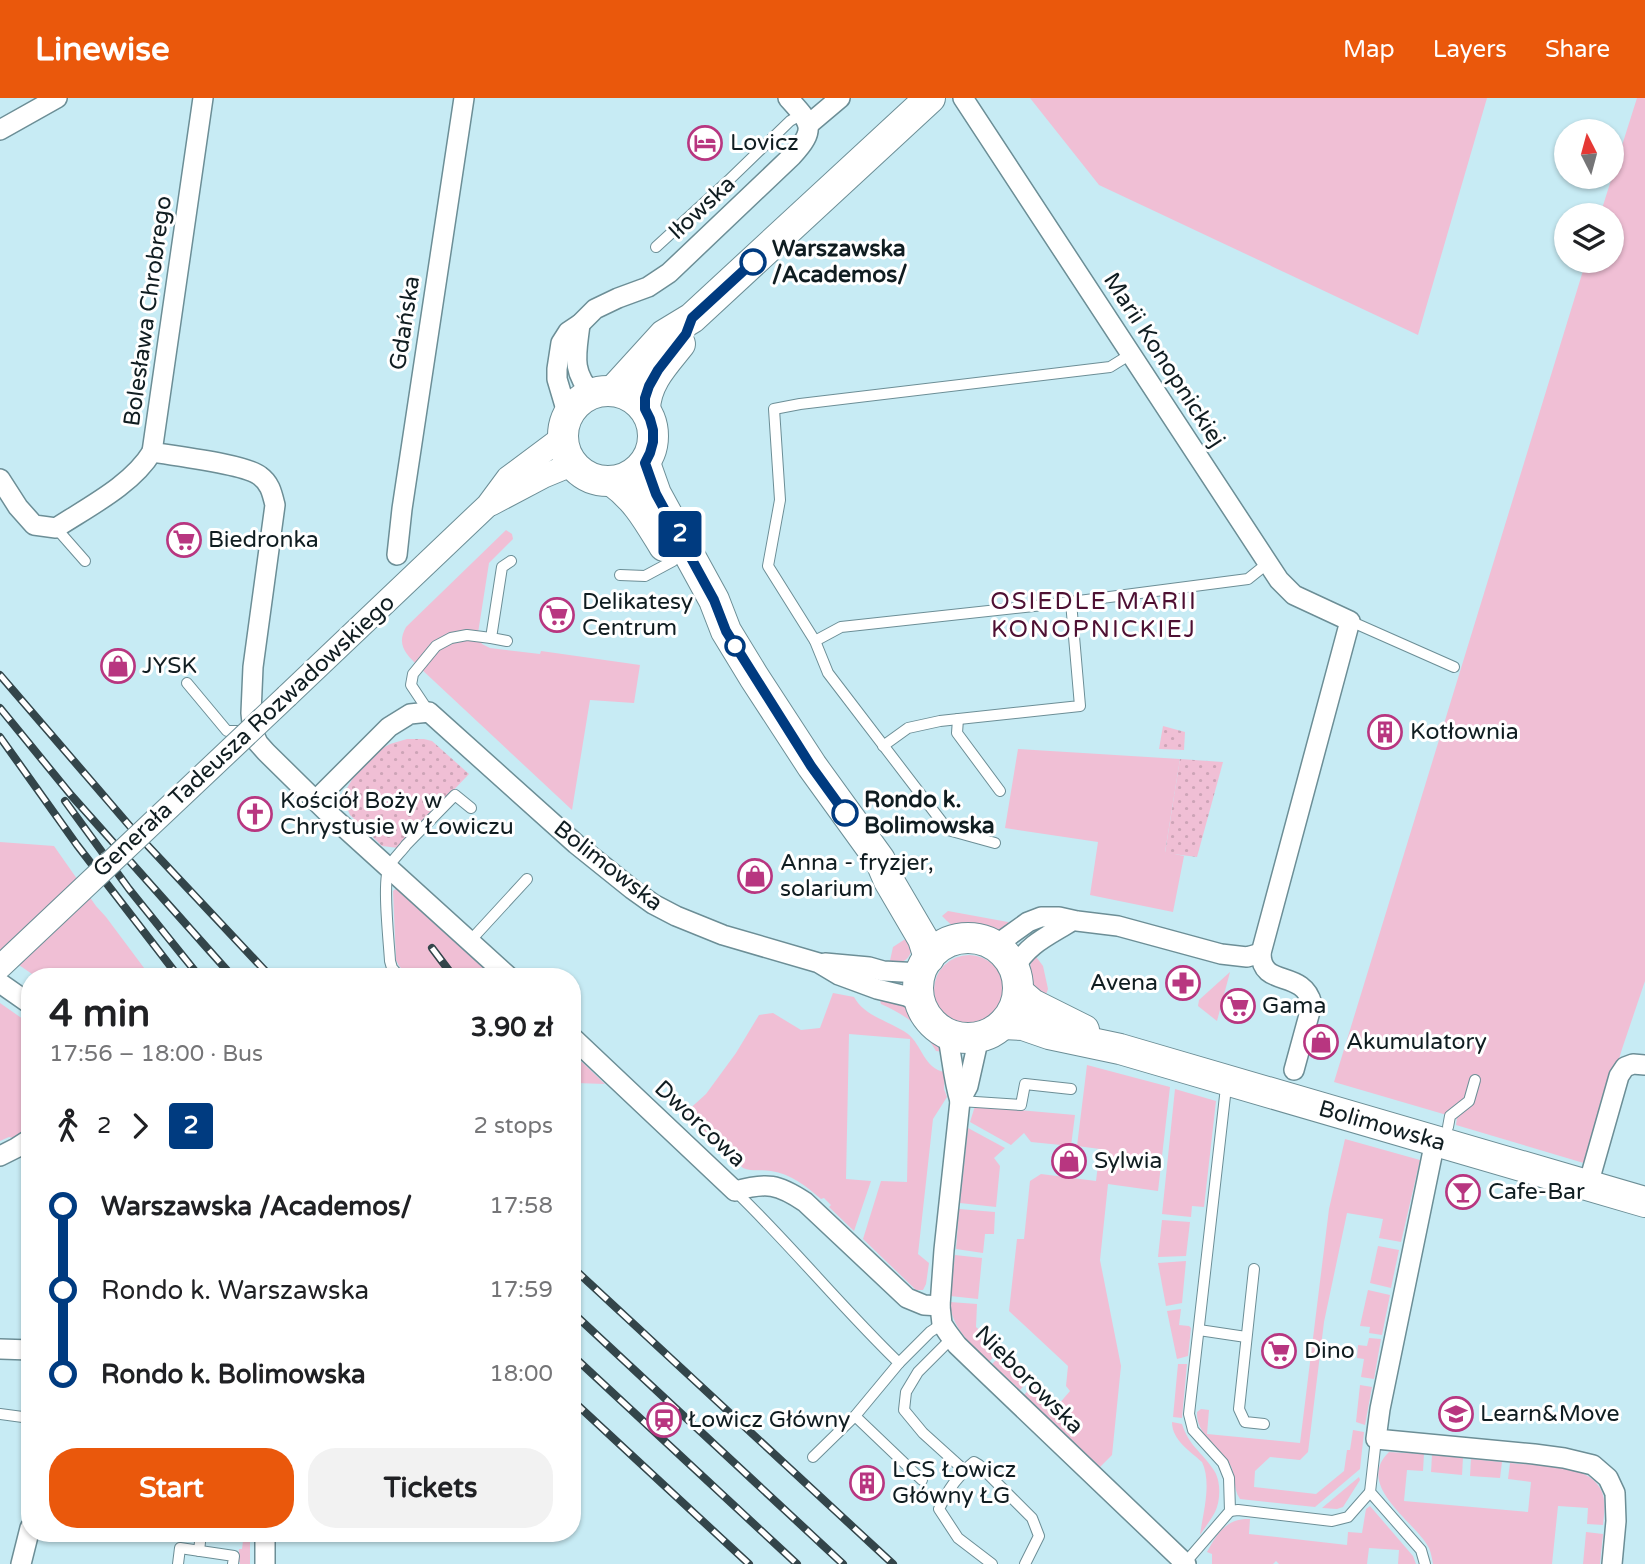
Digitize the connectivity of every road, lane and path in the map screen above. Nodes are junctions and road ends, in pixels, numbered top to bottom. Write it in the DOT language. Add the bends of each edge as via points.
graph roads {
  1 [pos="57,98"];
  2 [pos="203,98"];
  3 [pos="464,98"];
  4 [pos="788,98"];
  5 [pos="841,98"];
  6 [pos="930,98"];
  7 [pos="963,98"];
  8 [pos="805,120"];
  9 [pos="0,130"];
  10 [pos="656,247"];
  11 [pos="692,318"];
  12 [pos="580,324"];
  13 [pos="1131,354"];
  14 [pos="603,392"];
  15 [pos="645,409"];
  16 [pos="568,439"];
  17 [pos="152,452"];
  18 [pos="645,463"];
  19 [pos="0,479"];
  20 [pos="612,481"];
  21 [pos="56,528"];
  22 [pos="397,555"];
  23 [pos="85,561"];
  24 [pos="511,561"];
  25 [pos="673,561"];
  26 [pos="1268,563"];
  27 [pos="620,575"];
  28 [pos="1072,602"];
  29 [pos="1350,621"];
  30 [pos="726,631"];
  31 [pos="491,638"];
  32 [pos="507,641"];
  33 [pos="815,641"];
  34 [pos="1454,667"];
  35 [pos="187,682"];
  36 [pos="429,712"];
  37 [pos="958,719"];
  38 [pos="253,732"];
  39 [pos="883,746"];
  40 [pos="1000,791"];
  41 [pos="316,800"];
  42 [pos="471,808"];
  43 [pos="995,843"];
  44 [pos="880,860"];
  45 [pos="388,867"];
  46 [pos="527,879"];
  47 [pos="1073,921"];
  48 [pos="960,939"];
  49 [pos="470,940"];
  50 [pos="992,944"];
  51 [pos="1261,953"];
  52 [pos="819,963"];
  53 [pos="925,966"];
  54 [pos="0,967"];
  55 [pos="392,968"];
  56 [pos="500,968"];
  57 [pos="1016,980"];
  58 [pos="0,983"];
  59 [pos="21,998"];
  60 [pos="921,1003"];
  61 [pos="991,1031"];
  62 [pos="947,1034"];
  63 [pos="581,1046"];
  64 [pos="1120,1049"];
  65 [pos="1645,1065"];
  66 [pos="1294,1070"];
  67 [pos="1475,1080"];
  68 [pos="1228,1081"];
  69 [pos="1071,1089"];
  70 [pos="960,1101"];
  71 [pos="1441,1134"];
  72 [pos="21,1145"];
  73 [pos="0,1156"];
  74 [pos="1588,1185"];
  75 [pos="735,1191"];
  76 [pos="1645,1202"];
  77 [pos="1254,1269"];
  78 [pos="945,1323"];
  79 [pos="1199,1330"];
  80 [pos="1246,1337"];
  81 [pos="0,1349"];
  82 [pos="21,1350"];
  83 [pos="899,1363"];
  84 [pos="0,1414"];
  85 [pos="855,1416"];
  86 [pos="21,1417"];
  87 [pos="1264,1424"];
  88 [pos="1376,1439"];
  89 [pos="813,1457"];
  90 [pos="964,1470"];
  91 [pos="922,1480"];
  92 [pos="1370,1492"];
  93 [pos="1230,1511"];
  94 [pos="26,1542"];
  95 [pos="200,1542"];
  96 [pos="265,1542"];
  97 [pos="199,1551"];
  98 [pos="1185,1563"];
  99 [pos="21,1564"];
  100 [pos="178,1564"];
  101 [pos="233,1564"];
  102 [pos="265,1564"];
  103 [pos="992,1564"];
  104 [pos="1025,1564"];
  105 [pos="1425,1564"];
  106 [pos="1612,1564"];
  1 -- 9 [label="street"];
  2 -- 17 [label="street, Bolesława Chrobrego"];
  3 -- 22 [label="street, Gdańska"];
  4 -- 8 [label="street"];
  5 -- 8 [label="street"];
  6 -- 11 [label="main road"];
  7 -- 13 [label="street, Marii Konopnickiej"];
  8 -- 10 [label="lane" via="790,121"];
  8 -- 12 [label="street, Iłowska" via="807,136 799,149 669,273 648,287 602,305"];
  11 -- 14 [label="main road" via="664,335"];
  11 -- 15 [label="main road" via="649,386"];
  12 -- 14 [label="street" via="577,371 583,382"];
  12 -- 16 [label="street, Iłowska" via="568,332 559,356 557,379"];
  13 -- 26 [label="street, Marii Konopnickiej"];
  13 -- 33 [label="lane" via="1110,367 774,409 780,500 768,566"];
  14 -- 15 [label="main road" via="625,394"];
  14 -- 16 [label="main road" via="574,406"];
  15 -- 18 [label="main road" via="653,442"];
  16 -- 20 [label="main road" via="581,472"];
  16 -- 54 [label="street, Generała Tadeusza Rozwadowskiego, bridge" via="508,478 488,505"];
  17 -- 21 [label="street" via="134,476"];
  17 -- 38 [label="street, Bolesława Chrobrego" via="240,467 259,474 271,488 275,505 253,667"];
  18 -- 20 [label="main road" via="636,472"];
  18 -- 30 [label="main road" via="656,494 709,589"];
  19 -- 21 [label="street" via="34,525"];
  20 -- 25 [label="main road" via="636,501"];
  21 -- 23 [label="lane"];
  24 -- 31 [label="lane" via="502,567"];
  25 -- 27 [label="lane" via="645,576"];
  25 -- 30 [label="main road"];
  26 -- 28 [label="lane" via="1248,579"];
  26 -- 29 [label="street, Marii Konopnickiej" via="1294,595"];
  28 -- 33 [label="lane" via="841,627"];
  28 -- 37 [label="lane" via="1080,706"];
  29 -- 34 [label="lane"];
  29 -- 51 [label="street"];
  30 -- 44 [label="main road" via="811,766"];
  31 -- 32 [label="lane"];
  31 -- 36 [label="lane" via="459,636 436,646 411,685"];
  33 -- 39 [label="lane" via="828,673"];
  35 -- 38 [label="lane" via="226,731"];
  36 -- 41 [label="street" via="410,714 389,727"];
  36 -- 52 [label="street, Bolimowska" via="576,844 653,904 723,935"];
  37 -- 39 [label="lane" via="908,728"];
  37 -- 40 [label="lane" via="957,733"];
  38 -- 41 [label="street" via="265,752"];
  39 -- 43 [label="lane" via="948,830"];
  41 -- 45 [label="street"];
  42 -- 45 [label="lane" via="455,795"];
  44 -- 48 [label="main road" via="942,927"];
  44 -- 53 [label="main road" via="923,939"];
  45 -- 49 [label="street"];
  45 -- 55 [label="lane"];
  46 -- 49 [label="lane"];
  47 -- 50 [label="street" via="1041,917"];
  47 -- 51 [label="street" via="1118,926 1222,954 1247,957"];
  47 -- 57 [label="street" via="1037,941 1020,958"];
  48 -- 50 [label="main road"];
  48 -- 53 [label="main road" via="937,949"];
  49 -- 56 [label="street"];
  50 -- 57 [label="main road" via="1001,950"];
  51 -- 66 [label="street" via="1266,971 1299,984 1310,996 1312,1004"];
  52 -- 53 [label="street, Bolimowska" via="883,971"];
  52 -- 60 [label="street, Bolimowska" via="839,975"];
  53 -- 60 [label="main road"];
  57 -- 61 [label="main road" via="1011,1015"];
  57 -- 64 [label="main road, Bolimowska" via="1032,1004"];
  58 -- 59 [label="street"];
  60 -- 62 [label="main road" via="926,1016"];
  61 -- 62 [label="main road" via="963,1038"];
  61 -- 64 [label="main road, Bolimowska" via="1023,1025"];
  61 -- 70 [label="street"];
  62 -- 70 [label="street"];
  63 -- 75 [label="street, Dworcowa"];
  64 -- 68 [label="main road, Bolimowska"];
  65 -- 74 [label="street" via="1625,1067 1619,1076"];
  67 -- 71 [label="lane" via="1469,1101 1450,1116"];
  68 -- 71 [label="main road, Bolimowska"];
  68 -- 79 [label="lane"];
  69 -- 70 [label="lane" via="1024,1084 1021,1105"];
  70 -- 78 [label="street" via="944,1250"];
  71 -- 74 [label="main road, Bolimowska"];
  71 -- 88 [label="street"];
  72 -- 73 [label="street"];
  74 -- 76 [label="main road, Bolimowska"];
  75 -- 78 [label="street, Dworcowa" via="757,1186 787,1190 907,1298"];
  75 -- 83 [label="lane"];
  77 -- 80 [label="lane"];
  78 -- 83 [label="lane"];
  78 -- 90 [label="lane" via="906,1392 904,1410"];
  78 -- 98 [label="street, Nieborowska" via="984,1371"];
  79 -- 80 [label="lane"];
  79 -- 93 [label="lane" via="1190,1421 1223,1462 1229,1478"];
  80 -- 87 [label="lane" via="1239,1409 1245,1422"];
  81 -- 82 [label="street"];
  83 -- 85 [label="lane"];
  84 -- 86 [label="lane"];
  85 -- 89 [label="lane"];
  85 -- 91 [label="lane"];
  88 -- 92 [label="lane"];
  88 -- 106 [label="street" via="1544,1455 1593,1465 1608,1478 1615,1493"];
  90 -- 103 [label="lane" via="939,1509 958,1538"];
  90 -- 104 [label="lane" via="974,1462 979,1465 1032,1518 1040,1536"];
  92 -- 93 [label="lane" via="1348,1517 1332,1521"];
  92 -- 105 [label="lane" via="1421,1550"];
  93 -- 98 [label="lane"];
  94 -- 99 [label="street"];
  95 -- 97 [label="lane"];
  96 -- 102 [label="street"];
  97 -- 100 [label="lane" via="180,1548"];
  97 -- 101 [label="lane" via="234,1556"];
}
